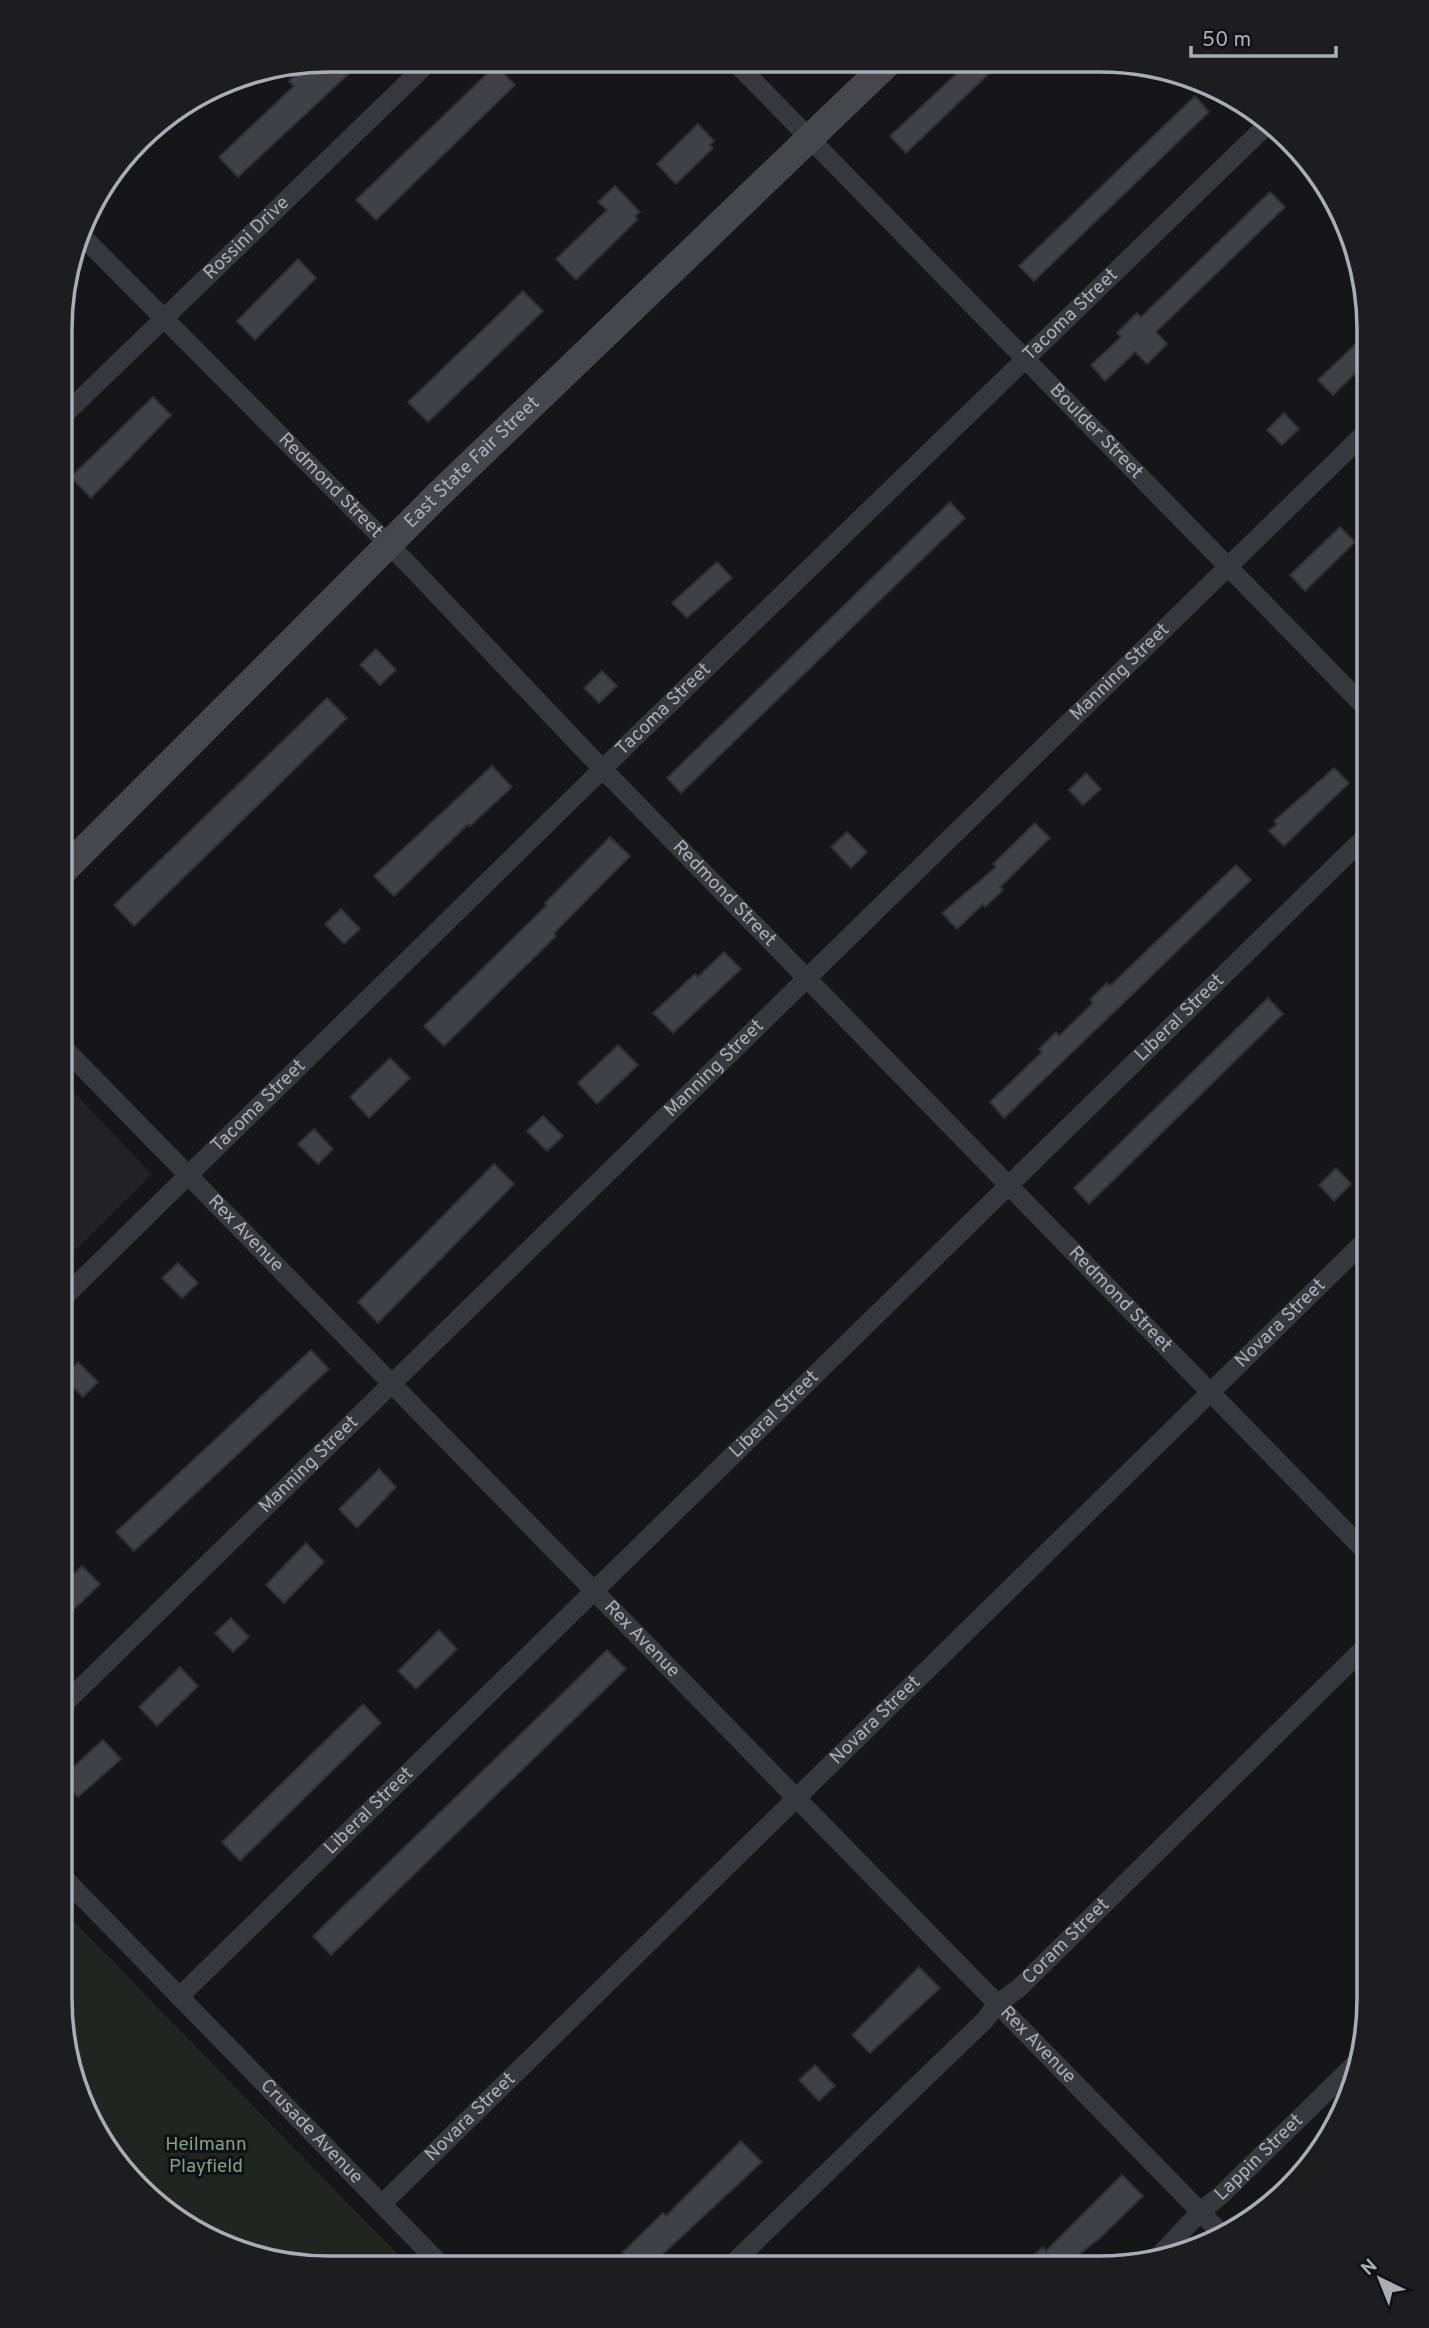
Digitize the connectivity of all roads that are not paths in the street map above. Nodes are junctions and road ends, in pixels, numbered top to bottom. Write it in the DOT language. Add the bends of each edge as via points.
graph roads {
  1 [pos="418,72"];
  2 [pos="745,72"];
  3 [pos="878,72"];
  4 [pos="1262,129"];
  5 [pos="809,138"];
  6 [pos="87,241"];
  7 [pos="163,317"];
  8 [pos="1025,359"];
  9 [pos="72,407"];
  10 [pos="1357,442"];
  11 [pos="389,546"];
  12 [pos="1228,566"];
  13 [pos="1357,699"];
  14 [pos="602,769"];
  15 [pos="1357,846"];
  16 [pos="72,862"];
  17 [pos="805,978"];
  18 [pos="72,1056"];
  19 [pos="186,1175"];
  20 [pos="1008,1185"];
  21 [pos="1357,1249"];
  22 [pos="72,1289"];
  23 [pos="392,1385"];
  24 [pos="1210,1392"];
  25 [pos="1357,1543"];
  26 [pos="594,1592"];
  27 [pos="1357,1655"];
  28 [pos="72,1696"];
  29 [pos="795,1797"];
  30 [pos="72,1886"];
  31 [pos="179,1997"];
  32 [pos="997,2004"];
  33 [pos="1346,2072"];
  34 [pos="382,2204"];
  35 [pos="1200,2212"];
  36 [pos="1217,2229"];
  37 [pos="1167,2247"];
  38 [pos="432,2256"];
  39 [pos="740,2256"];
  1 -- 7 [label="street, Rossini Drive"];
  2 -- 5 [label="street, Boulder Street"];
  3 -- 5 [label="street, East State Fair Street"];
  4 -- 8 [label="street, Tacoma Street"];
  5 -- 8 [label="street, Boulder Street"];
  5 -- 11 [label="street, East State Fair Street"];
  6 -- 7 [label="street, Redmond Street"];
  7 -- 9 [label="street, Rossini Drive"];
  7 -- 11 [label="street, Redmond Street"];
  8 -- 12 [label="street, Boulder Street"];
  8 -- 14 [label="street, Tacoma Street"];
  10 -- 12 [label="street, Manning Street"];
  11 -- 14 [label="street, Redmond Street"];
  11 -- 16 [label="street, East State Fair Street"];
  12 -- 13 [label="street, Boulder Street"];
  12 -- 17 [label="street, Manning Street"];
  14 -- 17 [label="street, Redmond Street"];
  14 -- 19 [label="street, Tacoma Street"];
  15 -- 20 [label="street, Liberal Street"];
  17 -- 20 [label="street, Redmond Street"];
  17 -- 23 [label="street, Manning Street"];
  18 -- 19 [label="street, Rex Avenue"];
  19 -- 22 [label="street, Tacoma Street"];
  19 -- 23 [label="street, Rex Avenue"];
  20 -- 24 [label="street, Redmond Street"];
  20 -- 26 [label="street, Liberal Street"];
  21 -- 24 [label="street, Novara Street"];
  23 -- 26 [label="street, Rex Avenue"];
  23 -- 28 [label="street, Manning Street"];
  24 -- 25 [label="street, Redmond Street"];
  24 -- 29 [label="street, Novara Street"];
  26 -- 29 [label="street, Rex Avenue"];
  26 -- 31 [label="street, Liberal Street"];
  27 -- 32 [label="street, Coram Street" via="1018,1989"];
  29 -- 32 [label="street, Rex Avenue"];
  29 -- 34 [label="street, Novara Street" via="783,1814"];
  30 -- 31 [label="street, Crusade Avenue"];
  31 -- 34 [label="street, Crusade Avenue"];
  32 -- 35 [label="street, Rex Avenue"];
  32 -- 39 [label="street, Coram Street"];
  33 -- 35 [label="street, Lappin Street"];
  34 -- 38 [label="street, Crusade Avenue"];
  35 -- 36 [label="street, Rex Avenue"];
  35 -- 37 [label="street, Lappin Street"];
}
